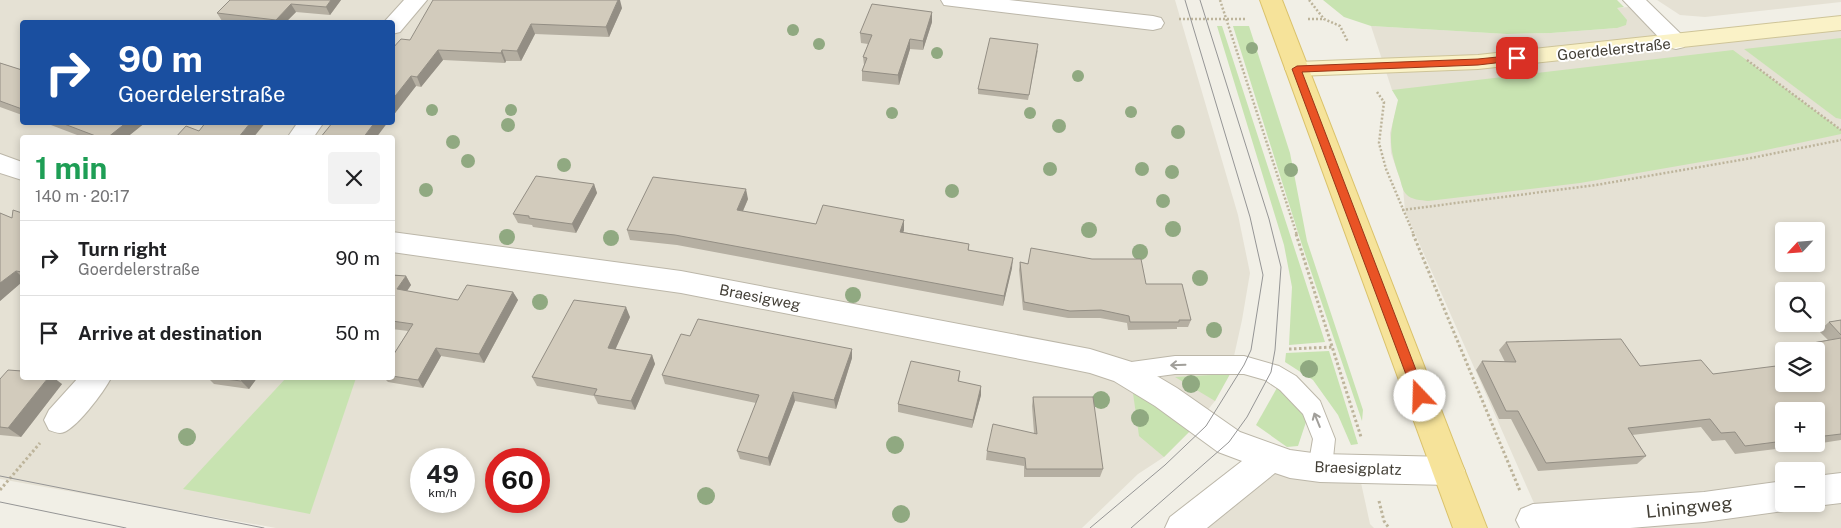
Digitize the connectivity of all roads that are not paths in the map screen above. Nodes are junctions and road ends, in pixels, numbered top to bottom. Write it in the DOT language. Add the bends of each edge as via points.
graph roads {
  1 [pos="416,0"];
  2 [pos="952,0"];
  3 [pos="1637,3"];
  4 [pos="1274,9"];
  5 [pos="1153,22"];
  6 [pos="1841,23"];
  7 [pos="395,24"];
  8 [pos="1676,42"];
  9 [pos="1297,69"];
  10 [pos="310,125"];
  11 [pos="301,135"];
  12 [pos="0,162"];
  13 [pos="20,170"];
  14 [pos="395,242"];
  15 [pos="1124,372"];
  16 [pos="94,380"];
  17 [pos="60,420"];
  18 [pos="1269,458"];
  19 [pos="1320,468"];
  20 [pos="1448,471"];
  21 [pos="1841,488"];
  22 [pos="1825,491"];
  23 [pos="1775,497"];
  24 [pos="1533,520"];
  25 [pos="1182,528"];
  26 [pos="1470,528"];
  1 -- 7 [label="street"];
  2 -- 5 [label="street"];
  3 -- 8 [label="street"];
  4 -- 9 [label="main road"];
  6 -- 8 [label="street, Goerdelerstraße"];
  8 -- 9 [label="street, Goerdelerstraße" via="1478,62"];
  9 -- 20 [label="main road"];
  10 -- 11 [label="street"];
  12 -- 13 [label="street"];
  14 -- 15 [label="street, Braesigweg" via="681,282 1051,353"];
  15 -- 18 [label="street, Braesigplatz" via="1166,397 1228,442"];
  19 -- 15 [label="lane, one-way" via="1324,439 1312,408 1288,383 1271,372 1244,365 1175,365"];
  16 -- 17 [label="street"];
  18 -- 19 [label="street, Braesigplatz"];
  18 -- 25 [label="street"];
  19 -- 20 [label="street, Braesigplatz"];
  20 -- 26 [label="main road"];
  21 -- 22 [label="street"];
  23 -- 24 [label="street, Liningweg" via="1704,508"];
}
